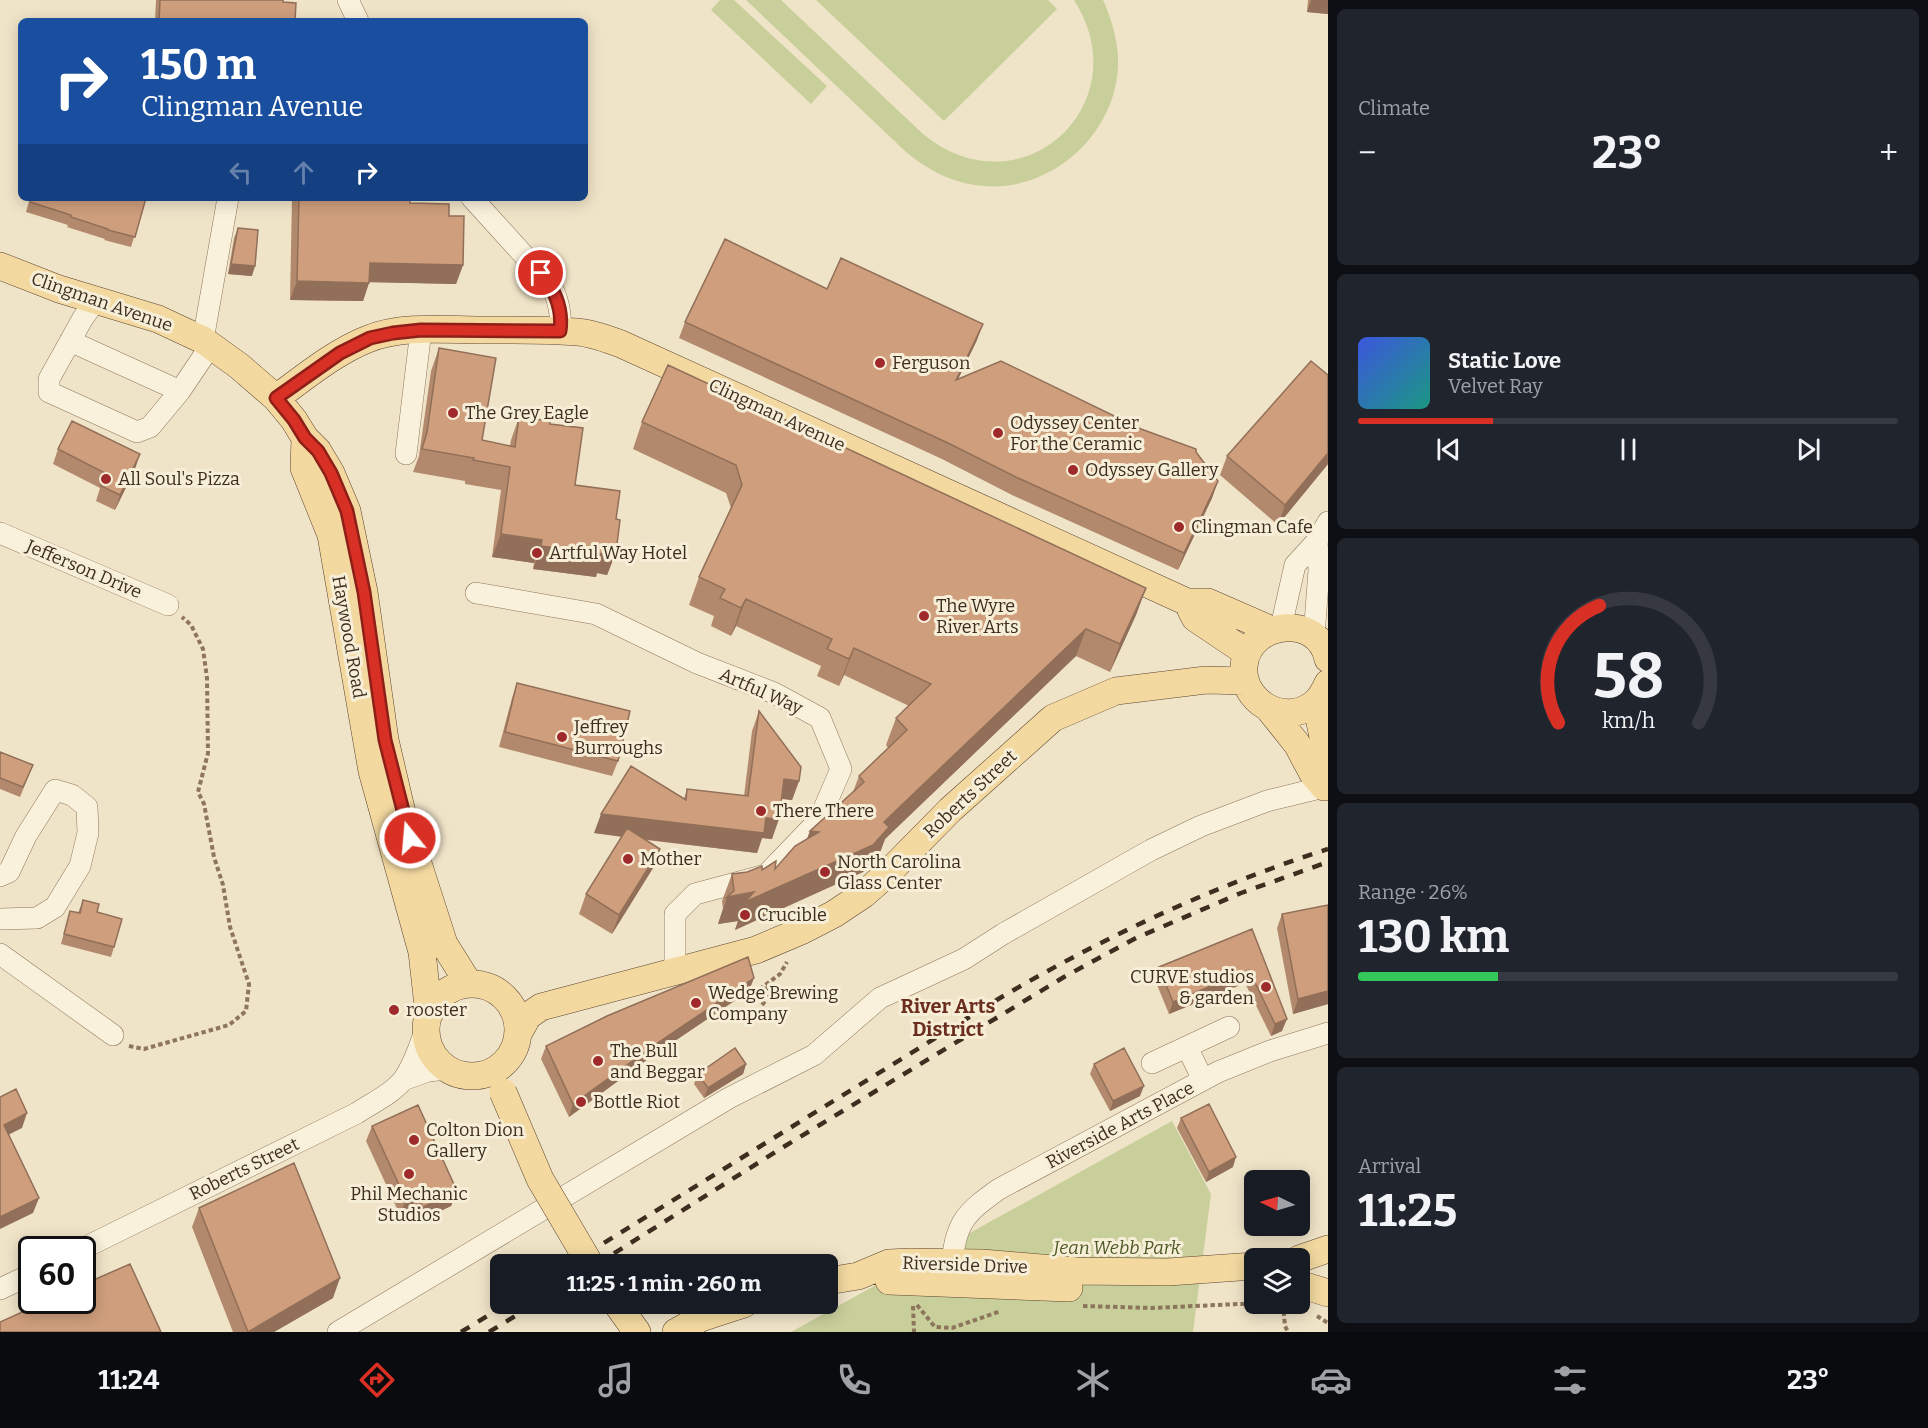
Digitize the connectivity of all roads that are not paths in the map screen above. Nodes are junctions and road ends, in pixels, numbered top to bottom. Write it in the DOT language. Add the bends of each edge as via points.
graph roads {
  1 [pos="348,0"];
  2 [pos="357,18"];
  3 [pos="228,201"];
  4 [pos="475,201"];
  5 [pos="0,266"];
  6 [pos="96,300"];
  7 [pos="421,330"];
  8 [pos="560,331"];
  9 [pos="70,341"];
  10 [pos="207,343"];
  11 [pos="180,391"];
  12 [pos="276,398"];
  13 [pos="406,454"];
  14 [pos="1328,522"];
  15 [pos="0,533"];
  16 [pos="1317,541"];
  17 [pos="476,593"];
  18 [pos="1187,602"];
  19 [pos="168,605"];
  20 [pos="1276,628"];
  21 [pos="1324,651"];
  22 [pos="1247,653"];
  23 [pos="1245,681"];
  24 [pos="1325,690"];
  25 [pos="1269,709"];
  26 [pos="376,742"];
  27 [pos="1327,781"];
  28 [pos="0,876"];
  29 [pos="0,919"];
  30 [pos="0,954"];
  31 [pos="675,972"];
  32 [pos="470,984"];
  33 [pos="507,999"];
  34 [pos="541,1007"];
  35 [pos="427,1022"];
  36 [pos="1229,1027"];
  37 [pos="1328,1033"];
  38 [pos="518,1034"];
  39 [pos="112,1035"];
  40 [pos="1187,1047"];
  41 [pos="1152,1063"];
  42 [pos="448,1069"];
  43 [pos="403,1080"];
  44 [pos="1203,1080"];
  45 [pos="498,1081"];
  46 [pos="96,1242"];
  47 [pos="1328,1249"];
  48 [pos="585,1254"];
  49 [pos="1310,1255"];
  50 [pos="1328,1258"];
  51 [pos="952,1262"];
  52 [pos="1244,1267"];
  53 [pos="858,1276"];
  54 [pos="838,1279"];
  55 [pos="1328,1279"];
  56 [pos="18,1281"];
  57 [pos="1244,1284"];
  58 [pos="0,1289"];
  59 [pos="624,1314"];
  60 [pos="713,1314"];
  61 [pos="338,1332"];
  62 [pos="638,1332"];
  63 [pos="676,1332"];
  1 -- 2 [label="street"];
  3 -- 10 [label="street"];
  4 -- 8 [label="street" via="550,284 557,300"];
  5 -- 6 [label="main road, Clingman Avenue"];
  6 -- 9 [label="street"];
  6 -- 10 [label="main road, Clingman Avenue" via="158,319"];
  7 -- 8 [label="main road, Clingman Avenue"];
  7 -- 12 [label="main road, Clingman Avenue" via="356,344"];
  7 -- 13 [label="street"];
  8 -- 18 [label="main road, Clingman Avenue" via="621,344"];
  9 -- 11 [label="street"];
  9 -- 11 [label="street" via="49,379 49,392 117,424 137,432 150,427"];
  10 -- 11 [label="street"];
  10 -- 12 [label="main road, Clingman Avenue"];
  12 -- 26 [label="main road, Haywood Road" via="318,451 347,511 364,592"];
  14 -- 16 [label="street"];
  15 -- 19 [label="street, Jefferson Drive"];
  16 -- 20 [label="street" via="1296,565"];
  16 -- 21 [label="street"];
  17 -- 31 [label="street, Artful Way" via="596,614 697,663 774,693 820,718 841,769 819,820 766,875 695,894 675,914"];
  18 -- 20 [label="main road, Clingman Avenue" via="1208,602"];
  18 -- 22 [label="main road, Clingman Avenue" via="1195,618"];
  20 -- 21 [label="main road, Clingman Avenue" via="1293,627"];
  20 -- 22 [label="main road" via="1262,635"];
  22 -- 23 [label="main road"];
  23 -- 25 [label="main road" via="1258,702"];
  23 -- 31 [label="main road, Roberts Street" via="1206,680 1116,691 1053,718 864,894 834,914 756,950"];
  24 -- 25 [label="main road" via="1311,706 1298,712"];
  24 -- 27 [label="main road" via="1318,713"];
  25 -- 27 [label="main road" via="1297,744 1312,774"];
  26 -- 32 [label="main road, Haywood Road" via="444,944"];
  26 -- 35 [label="main road, Haywood Road" via="372,771 422,952"];
  27 -- 61 [label="street" via="1184,834 964,958 880,998 814,1055 729,1098"];
  28 -- 29 [label="street" via="9,872 55,790 72,795 87,807 88,833 80,866 54,907 37,918"];
  30 -- 39 [label="street"];
  31 -- 34 [label="main road, Roberts Street"];
  32 -- 33 [label="main road" via="496,990"];
  32 -- 35 [label="main road" via="444,993"];
  33 -- 34 [label="main road, Roberts Street"];
  33 -- 38 [label="main road" via="516,1016"];
  34 -- 38 [label="main road" via="528,1017"];
  35 -- 42 [label="main road" via="431,1052"];
  35 -- 43 [label="street, Roberts Street"];
  36 -- 40 [label="street"];
  37 -- 44 [label="street, Riverside Arts Place" via="1245,1060"];
  38 -- 45 [label="main road"];
  40 -- 41 [label="street"];
  40 -- 44 [label="street"];
  42 -- 43 [label="street, Roberts Street"];
  42 -- 45 [label="main road"];
  43 -- 46 [label="street, Roberts Street" via="357,1113"];
  44 -- 51 [label="street, Riverside Arts Place" via="976,1206 962,1222"];
  45 -- 48 [label="main road, bridge" via="540,1179"];
  47 -- 49 [label="main road"];
  50 -- 55 [label="main road"];
  51 -- 52 [label="main road, Riverside Drive" via="1077,1271"];
  51 -- 53 [label="main road, Riverside Drive" via="889,1263"];
  53 -- 54 [label="main road, Riverside Drive"];
  53 -- 57 [label="main road, Riverside Drive" via="891,1281 1102,1288 1180,1289"];
  56 -- 58 [label="street"];
  59 -- 62 [label="main road"];
  60 -- 63 [label="main road"];
}
